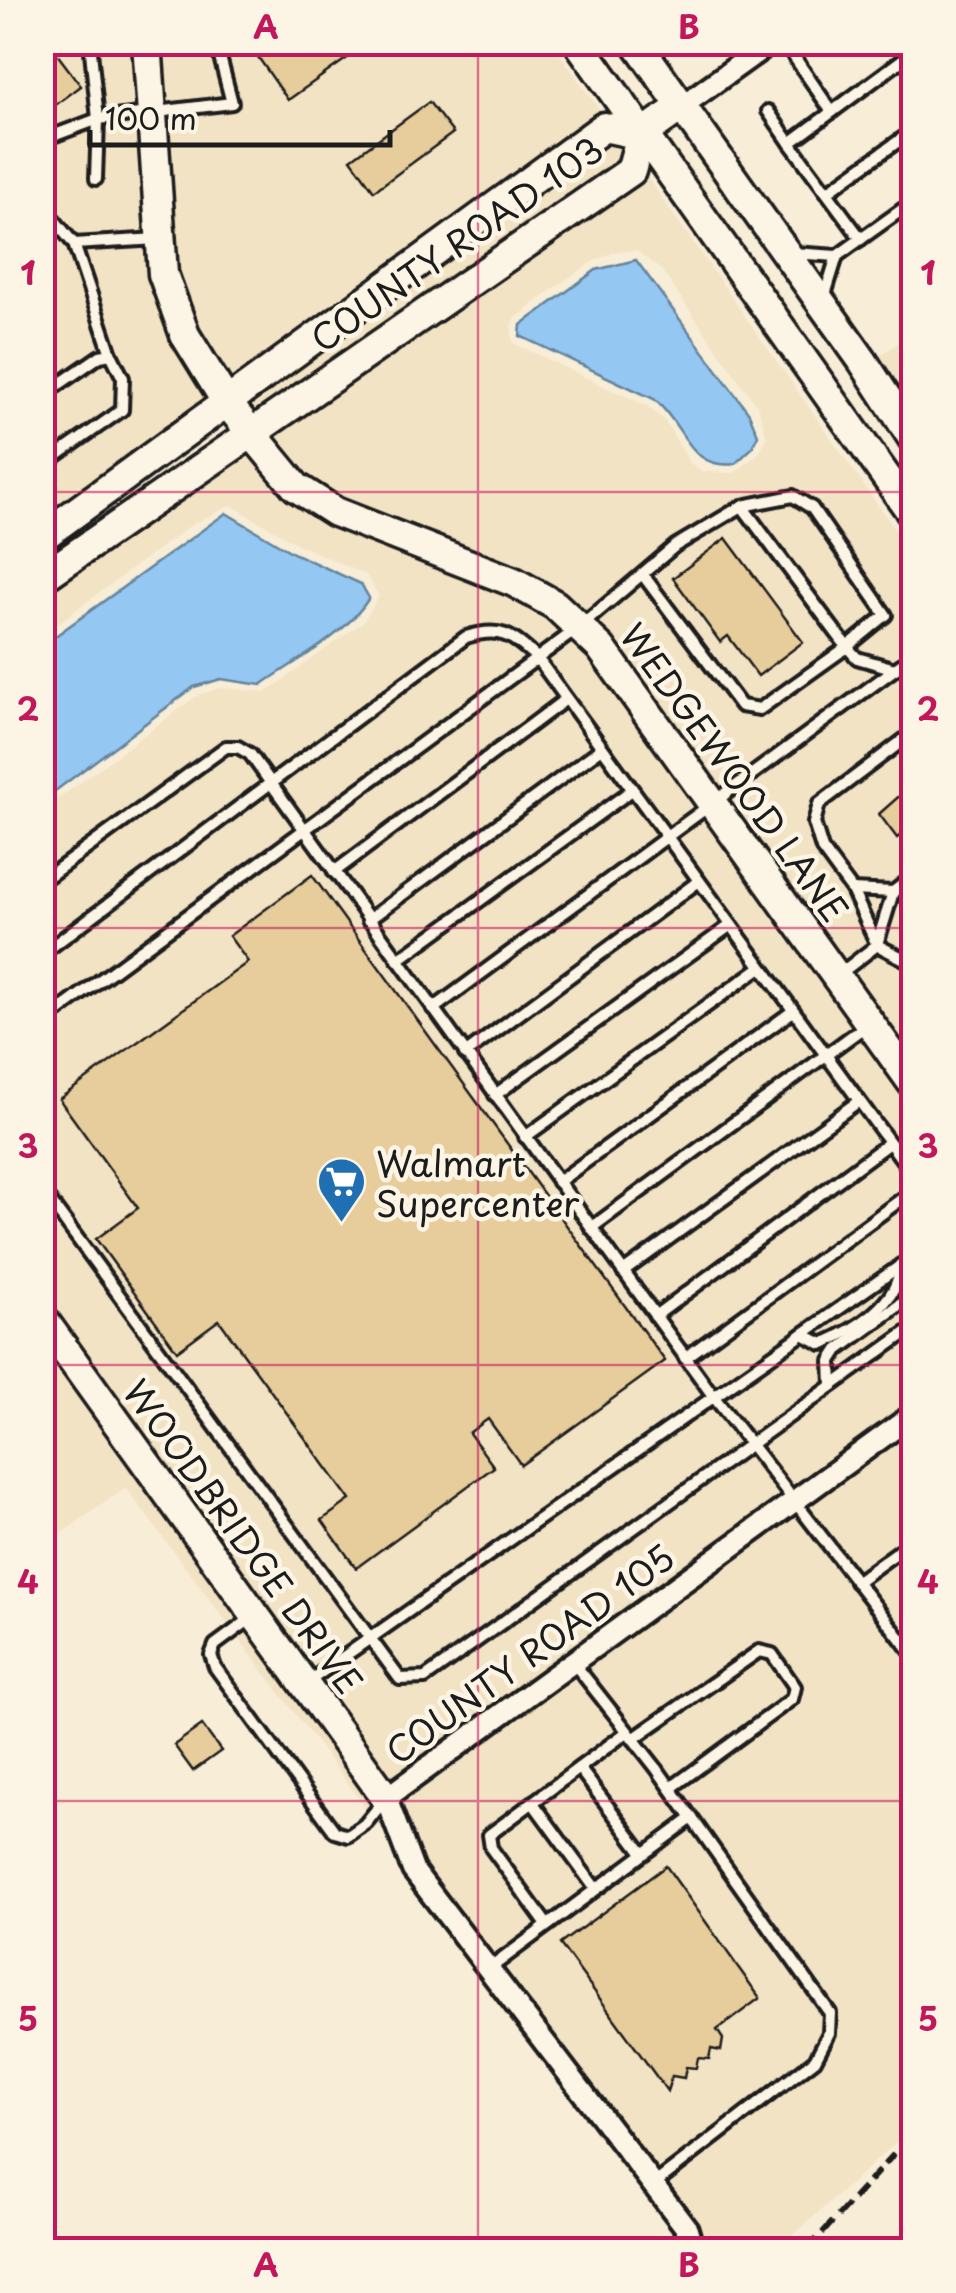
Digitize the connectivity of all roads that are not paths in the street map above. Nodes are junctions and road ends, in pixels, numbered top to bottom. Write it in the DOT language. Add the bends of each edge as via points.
graph roads {
  1 [pos="90,42"];
  2 [pos="147,42"];
  3 [pos="216,42"];
  4 [pos="578,42"];
  5 [pos="636,42"];
  6 [pos="772,42"];
  7 [pos="784,42"];
  8 [pos="910,52"];
  9 [pos="682,106"];
  10 [pos="768,111"];
  11 [pos="832,112"];
  12 [pos="152,114"];
  13 [pos="98,119"];
  14 [pos="914,130"];
  15 [pos="641,135"];
  16 [pos="42,140"];
  17 [pos="790,143"];
  18 [pos="96,178"];
  19 [pos="827,192"];
  20 [pos="914,201"];
  21 [pos="42,206"];
  22 [pos="161,239"];
  23 [pos="861,239"];
  24 [pos="74,244"];
  25 [pos="785,252"];
  26 [pos="837,256"];
  27 [pos="823,304"];
  28 [pos="111,354"];
  29 [pos="42,396"];
  30 [pos="226,402"];
  31 [pos="251,434"];
  32 [pos="914,440"];
  33 [pos="42,466"];
  34 [pos="742,506"];
  35 [pos="914,516"];
  36 [pos="42,537"];
  37 [pos="644,575"];
  38 [pos="42,578"];
  39 [pos="581,626"];
  40 [pos="847,647"];
  41 [pos="914,655"];
  42 [pos="536,658"];
  43 [pos="895,669"];
  44 [pos="566,699"];
  45 [pos="914,732"];
  46 [pos="602,748"];
  47 [pos="270,784"];
  48 [pos="632,790"];
  49 [pos="712,803"];
  50 [pos="304,831"];
  51 [pos="667,837"];
  52 [pos="334,872"];
  53 [pos="914,876"];
  54 [pos="42,881"];
  55 [pos="699,881"];
  56 [pos="852,890"];
  57 [pos="893,892"];
  58 [pos="368,920"];
  59 [pos="731,925"];
  60 [pos="877,945"];
  61 [pos="42,954"];
  62 [pos="398,960"];
  63 [pos="761,966"];
  64 [pos="913,967"];
  65 [pos="836,976"];
  66 [pos="433,1009"];
  67 [pos="793,1011"];
  68 [pos="42,1023"];
  69 [pos="869,1023"];
  70 [pos="465,1054"];
  71 [pos="826,1055"];
  72 [pos="914,1085"];
  73 [pos="495,1095"];
  74 [pos="859,1101"];
  75 [pos="525,1137"];
  76 [pos="889,1143"];
  77 [pos="914,1176"];
  78 [pos="558,1182"];
  79 [pos="42,1190"];
  80 [pos="914,1190"];
  81 [pos="591,1228"];
  82 [pos="914,1256"];
  83 [pos="900,1265"];
  84 [pos="623,1272"];
  85 [pos="914,1304"];
  86 [pos="655,1316"];
  87 [pos="42,1318"];
  88 [pos="914,1328"];
  89 [pos="803,1334"];
  90 [pos="685,1358"];
  91 [pos="832,1385"];
  92 [pos="714,1397"];
  93 [pos="914,1414"];
  94 [pos="750,1444"];
  95 [pos="794,1500"];
  96 [pos="914,1540"];
  97 [pos="856,1582"];
  98 [pos="254,1616"];
  99 [pos="370,1637"];
  100 [pos="914,1656"];
  101 [pos="573,1662"];
  102 [pos="304,1685"];
  103 [pos="630,1736"];
  104 [pos="578,1768"];
  105 [pos="671,1788"];
  106 [pos="386,1798"];
  107 [pos="532,1802"];
  108 [pos="692,1818"];
  109 [pos="644,1853"];
  110 [pos="595,1888"];
  111 [pos="547,1925"];
  112 [pos="488,1969"];
  113 [pos="653,2185"];
  114 [pos="693,2250"];
  1 -- 13 [label="lane"];
  2 -- 12 [label="street"];
  3 -- 12 [label="lane" via="232,103"];
  4 -- 15 [label="street"];
  5 -- 9 [label="street"];
  6 -- 9 [label="street"];
  7 -- 11 [label="lane"];
  8 -- 11 [label="lane"];
  9 -- 15 [label="street"];
  9 -- 25 [label="street"];
  10 -- 17 [label="lane"];
  11 -- 17 [label="lane"];
  12 -- 13 [label="lane"];
  12 -- 22 [label="street"];
  13 -- 16 [label="lane"];
  13 -- 18 [label="lane"];
  14 -- 19 [label="lane"];
  15 -- 30 [label="street, COUNTY ROAD 103" via="604,128"];
  15 -- 31 [label="street, COUNTY ROAD 103" via="630,171"];
  15 -- 35 [label="street"];
  17 -- 19 [label="lane"];
  19 -- 23 [label="lane"];
  20 -- 23 [label="lane"];
  21 -- 24 [label="lane"];
  22 -- 24 [label="lane"];
  22 -- 30 [label="street" via="163,274 185,335"];
  23 -- 26 [label="lane"];
  24 -- 28 [label="lane"];
  25 -- 26 [label="lane"];
  25 -- 27 [label="street"];
  26 -- 27 [label="lane"];
  27 -- 32 [label="street"];
  28 -- 29 [label="lane"];
  28 -- 33 [label="lane" via="123,378 122,410"];
  30 -- 31 [label="street, WEDGEWOOD LANE"];
  30 -- 36 [label="street, COUNTY ROAD 103"];
  31 -- 38 [label="street, COUNTY ROAD 103"];
  31 -- 39 [label="street, WEDGEWOOD LANE" via="296,487 335,512 514,582"];
  34 -- 37 [label="lane" via="674,546"];
  34 -- 40 [label="lane"];
  34 -- 40 [label="lane" via="794,496 812,508 886,615"];
  37 -- 39 [label="lane"];
  37 -- 40 [label="lane" via="741,706 760,708"];
  39 -- 42 [label="lane"];
  39 -- 49 [label="street, WEDGEWOOD LANE"];
  40 -- 43 [label="lane" via="857,658"];
  41 -- 43 [label="lane"];
  42 -- 44 [label="lane"];
  42 -- 47 [label="lane" via="516,639 490,629 466,637"];
  42 -- 50 [label="lane"];
  43 -- 49 [label="lane"];
  44 -- 46 [label="lane"];
  44 -- 52 [label="lane"];
  45 -- 56 [label="lane" via="819,804 814,824 822,849"];
  46 -- 48 [label="lane"];
  46 -- 58 [label="lane"];
  47 -- 50 [label="lane"];
  47 -- 54 [label="lane" via="250,754 226,748"];
  47 -- 61 [label="lane"];
  48 -- 51 [label="lane"];
  48 -- 62 [label="lane"];
  49 -- 51 [label="lane"];
  49 -- 65 [label="street, WEDGEWOOD LANE"];
  50 -- 52 [label="lane"];
  50 -- 68 [label="lane"];
  51 -- 55 [label="lane"];
  51 -- 66 [label="lane"];
  52 -- 58 [label="lane"];
  53 -- 57 [label="lane"];
  55 -- 59 [label="lane"];
  55 -- 70 [label="lane"];
  56 -- 57 [label="lane"];
  56 -- 60 [label="lane"];
  57 -- 60 [label="lane"];
  58 -- 62 [label="lane"];
  59 -- 63 [label="lane"];
  59 -- 73 [label="lane"];
  60 -- 64 [label="lane"];
  60 -- 65 [label="lane"];
  62 -- 66 [label="lane"];
  63 -- 67 [label="lane"];
  63 -- 75 [label="lane"];
  65 -- 69 [label="street, WEDGEWOOD LANE"];
  66 -- 70 [label="lane"];
  67 -- 71 [label="lane"];
  67 -- 78 [label="lane"];
  69 -- 71 [label="lane"];
  69 -- 72 [label="street, WEDGEWOOD LANE"];
  70 -- 73 [label="lane"];
  71 -- 74 [label="lane"];
  71 -- 81 [label="lane"];
  73 -- 75 [label="lane"];
  74 -- 76 [label="lane"];
  74 -- 84 [label="lane"];
  75 -- 78 [label="lane"];
  76 -- 77 [label="lane"];
  76 -- 86 [label="lane"];
  78 -- 81 [label="lane"];
  79 -- 99 [label="lane"];
  80 -- 90 [label="lane"];
  81 -- 84 [label="lane"];
  82 -- 83 [label="lane"];
  83 -- 89 [label="lane"];
  83 -- 89 [label="lane" via="894,1296 880,1306 822,1344"];
  84 -- 86 [label="lane"];
  85 -- 91 [label="lane" via="901,1304 838,1350"];
  86 -- 90 [label="lane"];
  87 -- 98 [label="street, WOODBRIDGE DRIVE"];
  88 -- 91 [label="lane"];
  89 -- 92 [label="lane"];
  90 -- 92 [label="lane"];
  91 -- 94 [label="lane"];
  92 -- 94 [label="lane"];
  92 -- 99 [label="lane"];
  93 -- 95 [label="street, COUNTY ROAD 105"];
  94 -- 95 [label="lane"];
  94 -- 99 [label="lane" via="425,1678 400,1679"];
  95 -- 97 [label="lane"];
  95 -- 101 [label="street, COUNTY ROAD 105"];
  96 -- 97 [label="lane"];
  97 -- 100 [label="lane"];
  98 -- 102 [label="street, WOODBRIDGE DRIVE"];
  98 -- 106 [label="lane" via="211,1655 280,1757 342,1836 365,1824"];
  99 -- 102 [label="lane"];
  101 -- 103 [label="lane"];
  101 -- 106 [label="street, COUNTY ROAD 105"];
  102 -- 106 [label="street, WOODBRIDGE DRIVE"];
  103 -- 104 [label="lane"];
  103 -- 105 [label="lane"];
  103 -- 105 [label="lane" via="759,1650 772,1654 795,1687 792,1699"];
  104 -- 107 [label="lane"];
  104 -- 109 [label="lane"];
  105 -- 108 [label="lane"];
  106 -- 112 [label="street, COUNTY ROAD 105" via="413,1870"];
  107 -- 110 [label="lane"];
  107 -- 111 [label="lane" via="490,1835 491,1848"];
  108 -- 109 [label="lane"];
  108 -- 113 [label="lane" via="830,2012 829,2032 815,2060"];
  109 -- 110 [label="lane"];
  110 -- 111 [label="lane"];
  111 -- 112 [label="lane"];
  112 -- 113 [label="street, COUNTY ROAD 105"];
  113 -- 114 [label="street, COUNTY ROAD 105" via="687,2230"];
}
